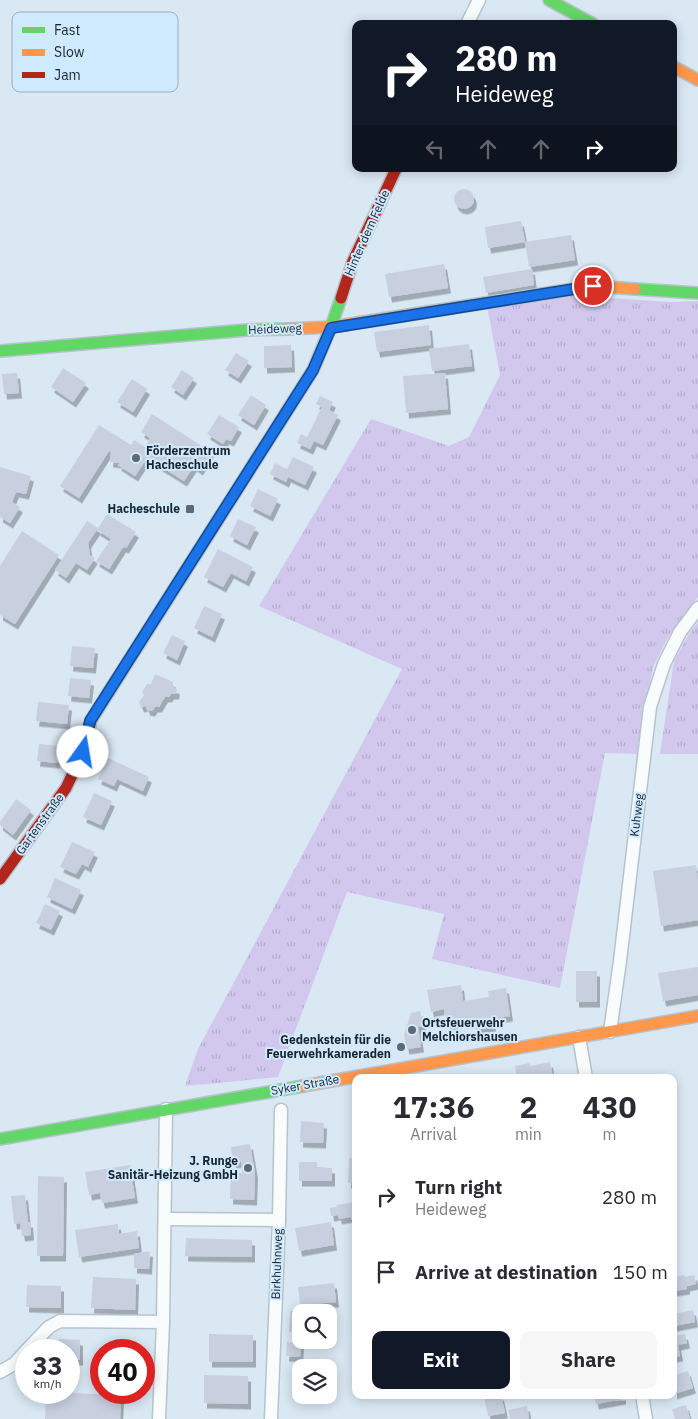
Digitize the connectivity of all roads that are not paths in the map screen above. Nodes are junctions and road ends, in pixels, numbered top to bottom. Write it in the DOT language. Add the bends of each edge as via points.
graph roads {
  1 [pos="479,0"];
  2 [pos="549,0"];
  3 [pos="469,20"];
  4 [pos="586,20"];
  5 [pos="677,69"];
  6 [pos="698,80"];
  7 [pos="395,172"];
  8 [pos="698,293"];
  9 [pos="331,328"];
  10 [pos="0,351"];
  11 [pos="698,608"];
  12 [pos="0,879"];
  13 [pos="698,1016"];
  14 [pos="610,1032"];
  15 [pos="579,1037"];
  16 [pos="367,1074"];
  17 [pos="585,1074"];
  18 [pos="352,1077"];
  19 [pos="166,1109"];
  20 [pos="281,1110"];
  21 [pos="0,1139"];
  22 [pos="166,1219"];
  23 [pos="279,1220"];
  24 [pos="163,1322"];
  25 [pos="38,1339"];
  26 [pos="15,1363"];
  27 [pos="0,1372"];
  28 [pos="643,1399"];
  29 [pos="158,1419"];
  30 [pos="271,1419"];
  31 [pos="646,1419"];
  1 -- 3 [label="street"];
  2 -- 4 [label="street"];
  5 -- 6 [label="street"];
  7 -- 9 [label="street, Hinter dem Felde" via="352,261"];
  8 -- 9 [label="street, Heideweg" via="593,286"];
  9 -- 10 [label="street, Heideweg" via="246,330"];
  9 -- 12 [label="street, Gartenstraße" via="313,370 90,721 83,752 66,788"];
  11 -- 14 [label="street, Kuhweg" via="680,632 664,664 650,707"];
  13 -- 14 [label="street, Syker Straße"];
  14 -- 15 [label="street, Syker Straße"];
  15 -- 16 [label="street, Syker Straße"];
  15 -- 17 [label="street"];
  18 -- 19 [label="street, Syker Straße"];
  19 -- 21 [label="street, Syker Straße"];
  19 -- 22 [label="street"];
  20 -- 23 [label="street, Birkhuhnweg"];
  22 -- 23 [label="street"];
  22 -- 24 [label="street"];
  23 -- 30 [label="street, Birkhuhnweg"];
  24 -- 25 [label="street" via="60,1321"];
  24 -- 29 [label="street"];
  26 -- 27 [label="street"];
  28 -- 31 [label="street"];
}
